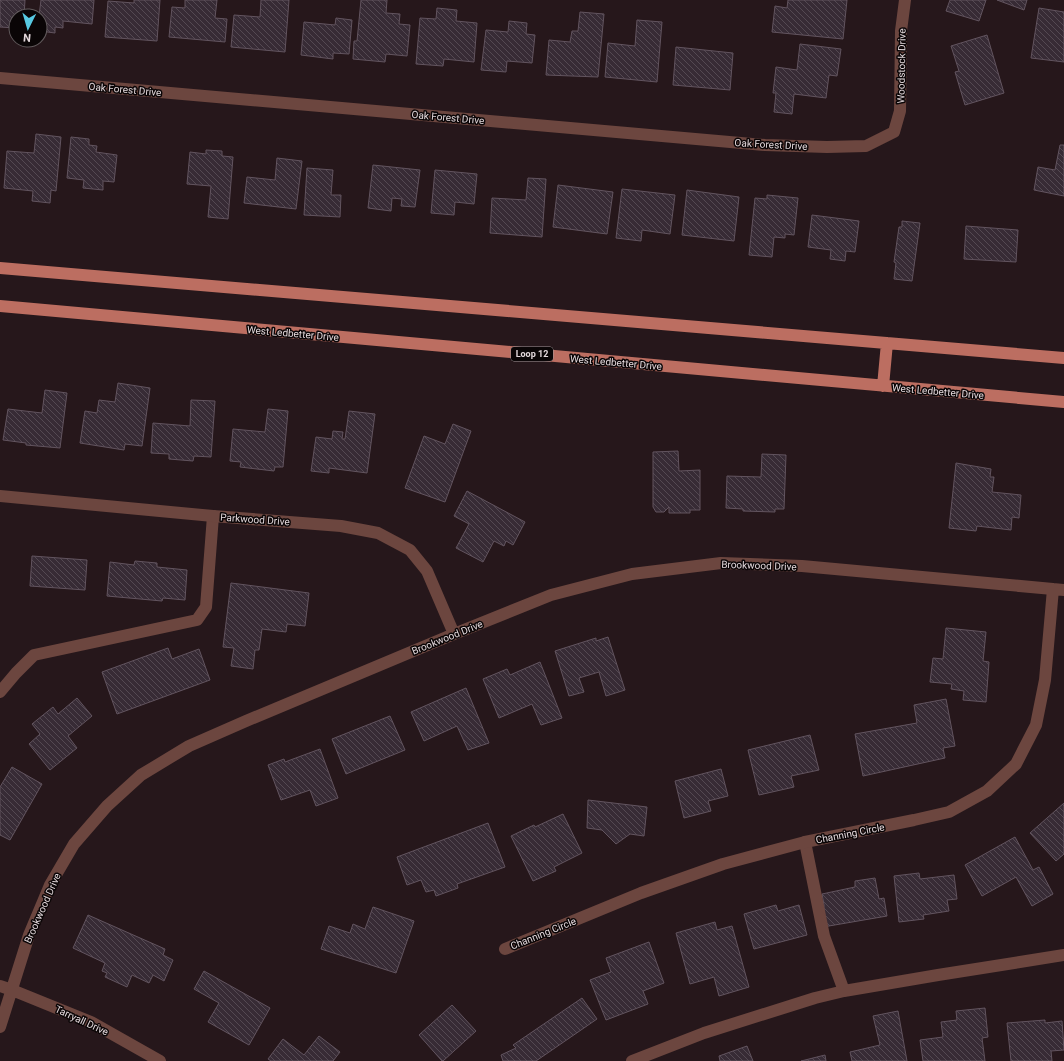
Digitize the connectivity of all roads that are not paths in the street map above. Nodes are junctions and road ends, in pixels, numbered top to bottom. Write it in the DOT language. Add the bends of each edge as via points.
graph roads {
  1 [pos="905,0"];
  2 [pos="0,78"];
  3 [pos="894,132"];
  4 [pos="0,268"];
  5 [pos="0,306"];
  6 [pos="887,343"];
  7 [pos="1064,358"];
  8 [pos="883,386"];
  9 [pos="1064,402"];
  10 [pos="0,496"];
  11 [pos="213,516"];
  12 [pos="1058,590"];
  13 [pos="454,634"];
  14 [pos="0,692"];
  15 [pos="805,842"];
  16 [pos="505,948"];
  17 [pos="1064,956"];
  18 [pos="0,986"];
  19 [pos="12,990"];
  20 [pos="844,991"];
  21 [pos="0,1027"];
  22 [pos="160,1061"];
  23 [pos="632,1061"];
  1 -- 3 [label="street, Woodstock Drive" via="901,31 900,111"];
  2 -- 3 [label="street, Oak Forest Drive" via="765,145 866,146"];
  4 -- 6 [label="main road"];
  5 -- 8 [label="main road, West Ledbetter Drive / Loop 12"];
  6 -- 7 [label="main road"];
  6 -- 8 [label="main road"];
  8 -- 9 [label="main road, West Ledbetter Drive / Loop 12"];
  10 -- 11 [label="street, Parkwood Drive"];
  11 -- 13 [label="street, Parkwood Drive" via="341,526 378,533 410,550 427,571"];
  11 -- 14 [label="street" via="206,607 197,620 34,655"];
  12 -- 13 [label="street, Brookwood Drive" via="802,566 721,563 632,574 550,595"];
  12 -- 15 [label="street, Channing Circle" via="1036,725 1016,764 987,790 949,812"];
  13 -- 19 [label="street, Brookwood Drive" via="189,746 142,775 107,806 74,844 50,885 32,928"];
  15 -- 16 [label="street, Channing Circle" via="708,869"];
  15 -- 20 [label="street" via="824,936"];
  17 -- 20 [label="street"];
  18 -- 19 [label="street, Tarryall Drive"];
  19 -- 21 [label="street, Brookwood Drive"];
  19 -- 22 [label="street, Tarryall Drive" via="91,1022"];
  20 -- 23 [label="street" via="704,1033"];
}
